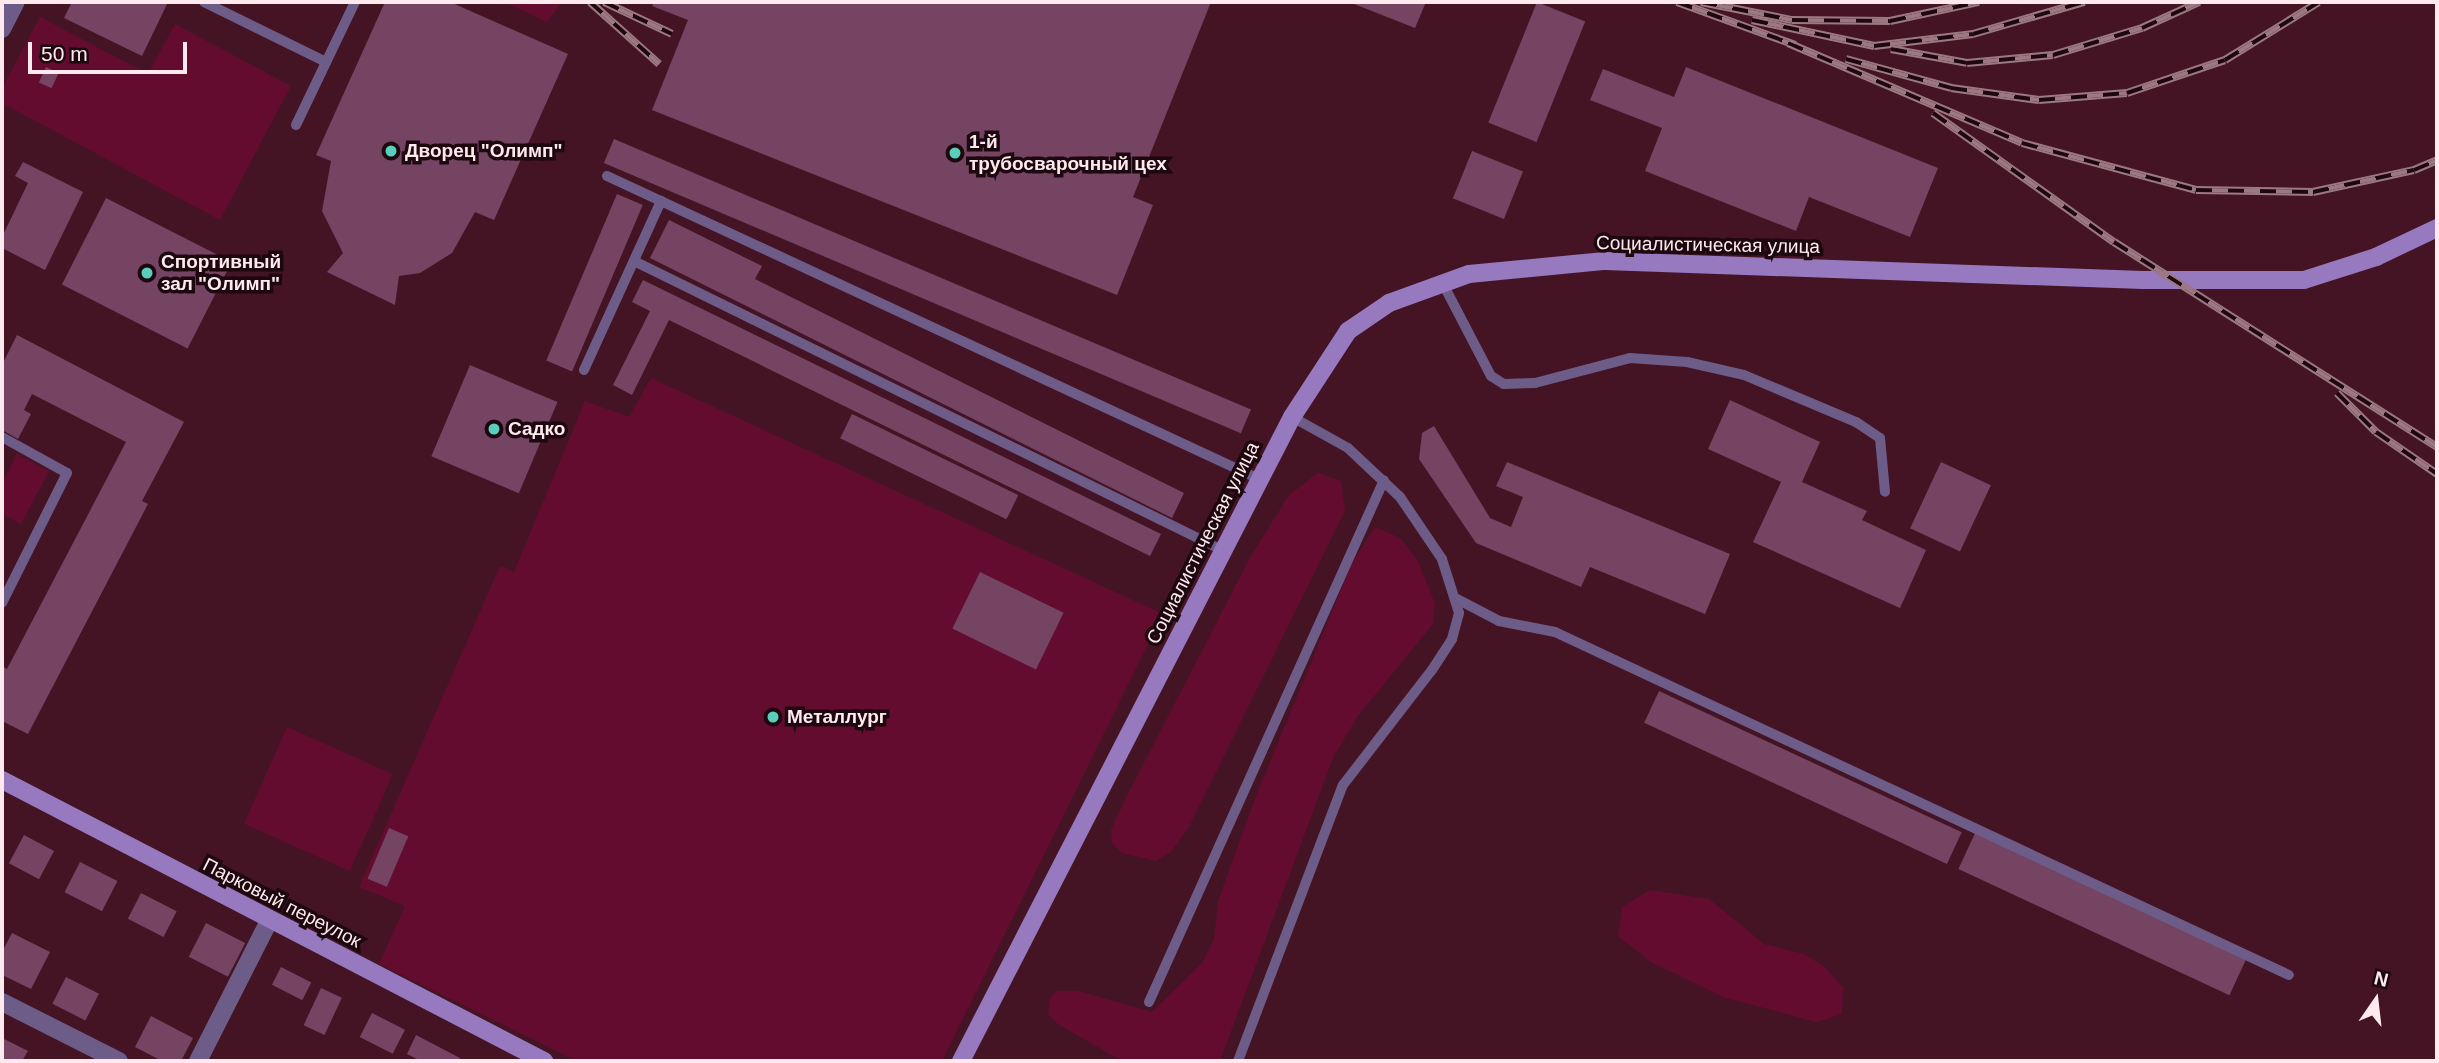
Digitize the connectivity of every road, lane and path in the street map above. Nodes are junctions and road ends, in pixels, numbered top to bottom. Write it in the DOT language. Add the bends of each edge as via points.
graph roads {
  1 [pos="16,2"];
  2 [pos="204,2"];
  3 [pos="355,2"];
  4 [pos="2,29"];
  5 [pos="326,62"];
  6 [pos="296,125"];
  7 [pos="607,176"];
  8 [pos="662,201"];
  9 [pos="2437,228"];
  10 [pos="634,261"];
  11 [pos="1441,280"];
  12 [pos="584,370"];
  13 [pos="1292,417"];
  14 [pos="2,437"];
  15 [pos="1259,480"];
  16 [pos="1384,480"];
  17 [pos="1885,492"];
  18 [pos="1218,548"];
  19 [pos="1457,599"];
  20 [pos="2,603"];
  21 [pos="2,780"];
  22 [pos="270,921"];
  23 [pos="2289,975"];
  24 [pos="2,1002"];
  25 [pos="1149,1002"];
  26 [pos="119,1061"];
  27 [pos="198,1061"];
  28 [pos="544,1061"];
  29 [pos="961,1061"];
  30 [pos="1238,1061"];
  1 -- 4 [label="street"];
  2 -- 5 [label="lane"];
  3 -- 5 [label="lane"];
  5 -- 6 [label="lane"];
  7 -- 8 [label="lane"];
  8 -- 10 [label="lane"];
  8 -- 15 [label="lane"];
  9 -- 11 [label="street, Социалистическая улица" via="2376,257 2304,280 2130,280 1605,261"];
  10 -- 12 [label="lane"];
  10 -- 18 [label="lane"];
  11 -- 13 [label="street, Социалистическая улица" via="1389,303 1348,331"];
  11 -- 17 [label="lane" via="1491,376 1504,384 1535,383 1630,358 1686,362 1744,375 1856,422 1880,438"];
  13 -- 15 [label="street, Социалистическая улица"];
  13 -- 16 [label="lane" via="1348,448"];
  14 -- 20 [label="lane" via="66,473"];
  15 -- 29 [label="street, Социалистическая улица"];
  16 -- 19 [label="lane" via="1442,559"];
  16 -- 25 [label="lane"];
  19 -- 23 [label="lane" via="1499,621 1555,632"];
  19 -- 30 [label="lane" via="1452,639 1343,785"];
  21 -- 22 [label="street, Парковый переулок"];
  22 -- 27 [label="street"];
  22 -- 28 [label="street, Парковый переулок"];
  24 -- 26 [label="street"];
}
